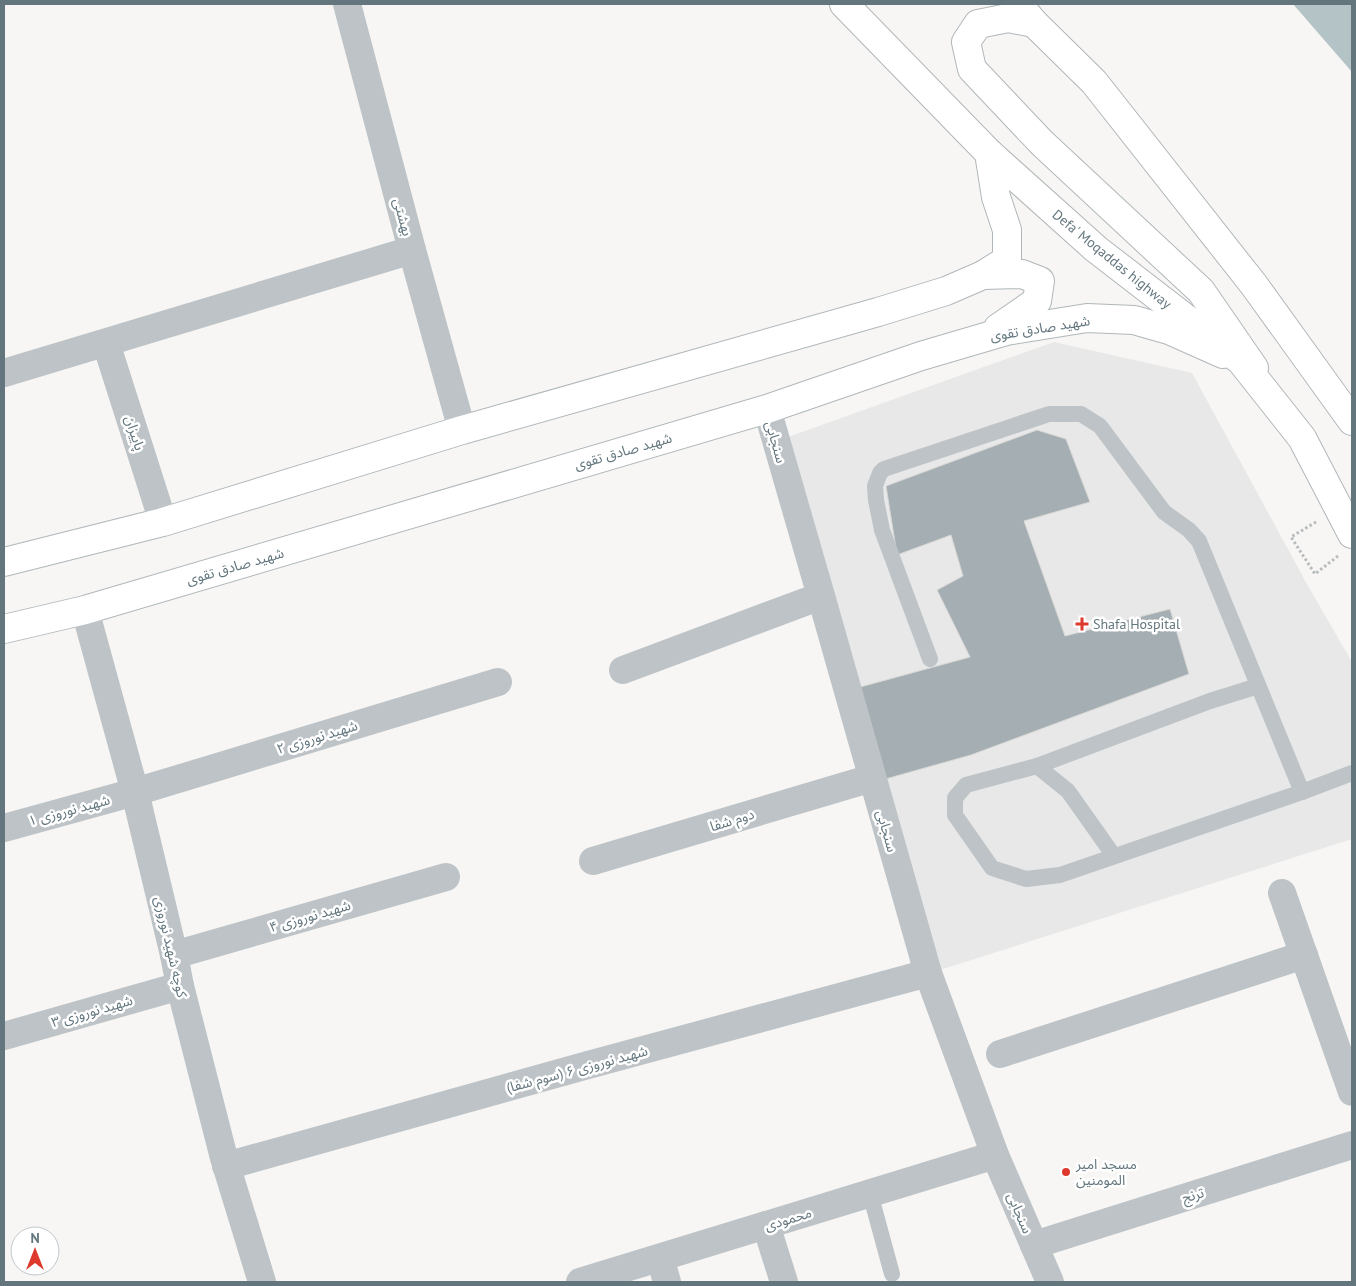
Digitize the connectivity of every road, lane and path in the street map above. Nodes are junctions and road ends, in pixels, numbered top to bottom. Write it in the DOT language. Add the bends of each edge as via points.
graph roads {
  1 [pos="347,4"];
  2 [pos="844,4"];
  3 [pos="1026,13"];
  4 [pos="989,153"];
  5 [pos="412,250"];
  6 [pos="983,275"];
  7 [pos="986,336"];
  8 [pos="106,343"];
  9 [pos="1240,361"];
  10 [pos="4,374"];
  11 [pos="767,409"];
  12 [pos="1352,421"];
  13 [pos="462,430"];
  14 [pos="1302,438"];
  15 [pos="163,522"];
  16 [pos="1292,537"];
  17 [pos="1348,542"];
  18 [pos="4,562"];
  19 [pos="821,596"];
  20 [pos="85,610"];
  21 [pos="4,630"];
  22 [pos="930,659"];
  23 [pos="623,670"];
  24 [pos="498,682"];
  25 [pos="1258,686"];
  26 [pos="1037,766"];
  27 [pos="1352,773"];
  28 [pos="872,778"];
  29 [pos="135,792"];
  30 [pos="1302,792"];
  31 [pos="4,828"];
  32 [pos="1114,856"];
  33 [pos="592,861"];
  34 [pos="446,877"];
  35 [pos="1282,893"];
  36 [pos="174,955"];
  37 [pos="1304,955"];
  38 [pos="928,973"];
  39 [pos="180,986"];
  40 [pos="4,1036"];
  41 [pos="1000,1054"];
  42 [pos="1352,1092"];
  43 [pos="1352,1145"];
  44 [pos="995,1155"];
  45 [pos="226,1166"];
  46 [pos="870,1194"];
  47 [pos="766,1225"];
  48 [pos="1034,1245"];
  49 [pos="663,1270"];
  50 [pos="892,1274"];
  51 [pos="262,1282"];
  52 [pos="580,1282"];
  53 [pos="784,1282"];
  54 [pos="1050,1282"];
  1 -- 5 [label="street, بهشتی"];
  2 -- 4 [label="main road, Defa' Moqaddas highway"];
  3 -- 12 [label="main road" via="1094,82 1254,285"];
  3 -- 14 [label="main road" via="978,24 966,42 972,69 1042,143 1201,291"];
  4 -- 6 [label="main road" via="996,197 1007,230 1007,260"];
  4 -- 9 [label="main road, Defa' Moqaddas highway" via="1096,249"];
  5 -- 8 [label="street"];
  5 -- 13 [label="street, بهشتی"];
  6 -- 7 [label="main road" via="1022,274 1040,282 1037,302"];
  6 -- 13 [label="main road" via="946,292"];
  7 -- 9 [label="main road, شهید صادق تقوی" via="1087,318 1134,320 1169,330"];
  7 -- 11 [label="main road, شهید صادق تقوی"];
  8 -- 10 [label="street"];
  8 -- 15 [label="street, پاییزان"];
  9 -- 14 [label="main road, Defa' Moqaddas highway"];
  11 -- 19 [label="street, سنجابی"];
  11 -- 20 [label="main road, شهید صادق تقوی"];
  13 -- 15 [label="main road"];
  14 -- 17 [label="main road, Defa' Moqaddas highway"];
  15 -- 18 [label="main road"];
  16 -- 17 [label="path" via="1315,574"];
  19 -- 23 [label="street"];
  19 -- 28 [label="street, سنجابی"];
  20 -- 21 [label="main road, شهید صادق تقوی"];
  20 -- 29 [label="street, کوچه شهید نوروزی"];
  22 -- 25 [label="lane" via="882,530 875,486 880,473 1049,414 1081,414 1100,426 1164,512 1200,541"];
  24 -- 29 [label="street, شهید نوروزی ۲"];
  25 -- 26 [label="lane"];
  25 -- 30 [label="lane"];
  26 -- 32 [label="lane" via="1068,791"];
  26 -- 32 [label="lane" via="966,784 955,798 955,815 992,868 1026,879 1060,875"];
  27 -- 30 [label="lane"];
  28 -- 33 [label="street, دوم شفا"];
  28 -- 38 [label="street, سنجابی"];
  29 -- 31 [label="street, شهید نوروزی ۱"];
  29 -- 36 [label="street, کوچه شهید نوروزی"];
  30 -- 32 [label="lane"];
  34 -- 36 [label="street, شهید نوروزی ۴"];
  35 -- 37 [label="street"];
  36 -- 39 [label="street, کوچه شهید نوروزی"];
  37 -- 41 [label="street"];
  37 -- 42 [label="street"];
  38 -- 44 [label="street, سنجابی"];
  38 -- 45 [label="street, شهید نوروزی ۶ (سوم شفا)"];
  39 -- 40 [label="street, شهید نوروزی ۳"];
  39 -- 45 [label="street, کوچه شهید نوروزی"];
  43 -- 48 [label="street, ترنج"];
  44 -- 46 [label="street, محمودی"];
  44 -- 48 [label="street, سنجابی"];
  45 -- 51 [label="street, کوچه شهید نوروزی"];
  46 -- 47 [label="street, محمودی"];
  46 -- 50 [label="lane"];
  47 -- 49 [label="street, محمودی"];
  47 -- 53 [label="street"];
  48 -- 54 [label="street, سنجابی"];
  49 -- 52 [label="street, محمودی"];
}
